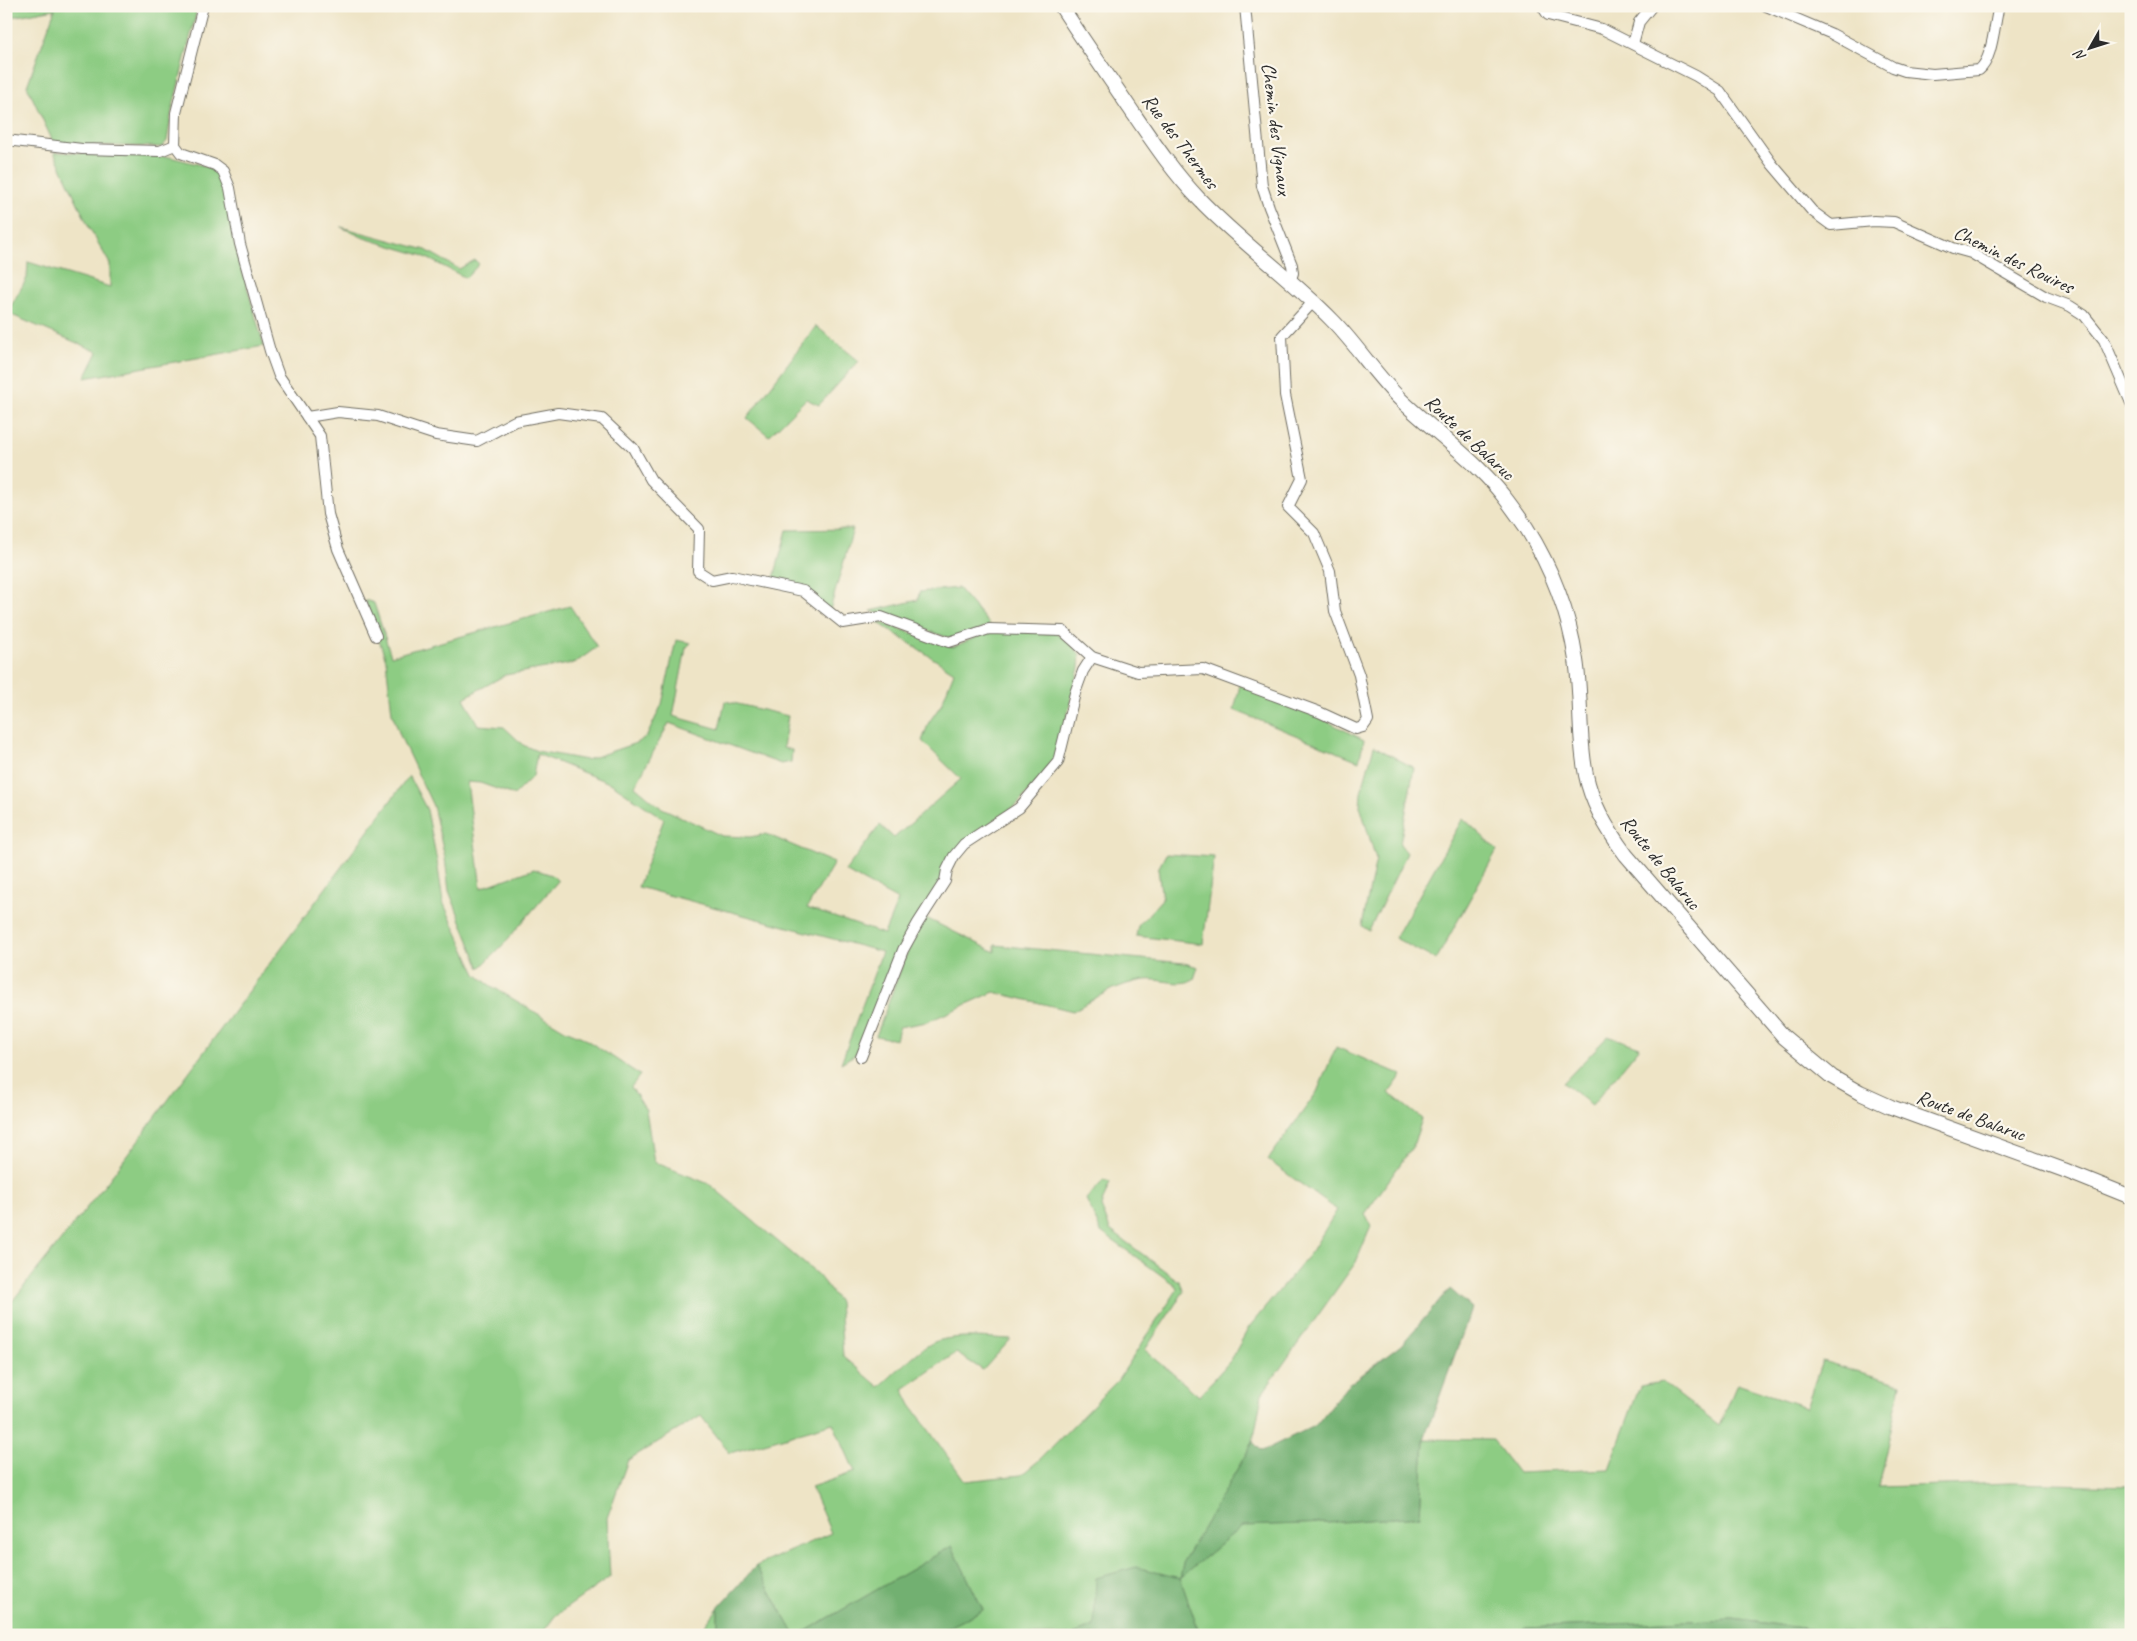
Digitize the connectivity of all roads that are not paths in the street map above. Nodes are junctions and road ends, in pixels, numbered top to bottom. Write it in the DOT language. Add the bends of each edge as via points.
graph roads {
  1 [pos="204,6"];
  2 [pos="1061,6"];
  3 [pos="1245,6"];
  4 [pos="1542,6"];
  5 [pos="1652,6"];
  6 [pos="1766,6"];
  7 [pos="1999,6"];
  8 [pos="1633,44"];
  9 [pos="6,140"];
  10 [pos="175,145"];
  11 [pos="1290,282"];
  12 [pos="1313,302"];
  13 [pos="2131,403"];
  14 [pos="307,416"];
  15 [pos="376,636"];
  16 [pos="1092,657"];
  17 [pos="861,1058"];
  18 [pos="2131,1197"];
  1 -- 10 [label="street" via="176,113"];
  2 -- 11 [label="main road, Rue des Thermes" via="1180,178 1224,224"];
  3 -- 11 [label="street, Chemin des Vignaux" via="1262,186 1292,265"];
  4 -- 8 [label="street" via="1548,15 1602,29"];
  5 -- 8 [label="street" via="1639,22"];
  6 -- 7 [label="street" via="1832,34 1893,67 1933,74 1979,70 1984,66"];
  8 -- 13 [label="street, Chemin des Rouires" via="1720,91 1784,178 1812,211 1831,225 1894,222 1971,253 2084,315 2104,340"];
  9 -- 10 [label="street" via="82,149 160,151"];
  10 -- 14 [label="street" via="180,153 223,171 270,351 279,376"];
  11 -- 12 [label="main road, Route de Balaruc"];
  12 -- 16 [label="street" via="1282,336 1286,395 1302,479 1288,507 1314,533 1330,571 1335,610 1359,675 1368,720 1363,727 1356,729 1203,669 1138,672"];
  12 -- 18 [label="main road, Route de Balaruc" via="1333,320 1398,396 1492,482 1528,530 1559,594 1569,625 1580,692 1586,778 1604,824 1626,855 1784,1037 1832,1076 1860,1093"];
  14 -- 15 [label="street" via="320,436 328,514 338,549"];
  14 -- 16 [label="street" via="338,412 378,416 436,435 476,441 515,421 558,413 602,420 633,448 651,480 699,529 698,571 712,580 732,576 803,591 843,623 881,617 949,642 989,629 1064,631"];
  16 -- 17 [label="street" via="1075,693 1058,762 1019,808 964,844 954,856 945,881 903,950"];
}
